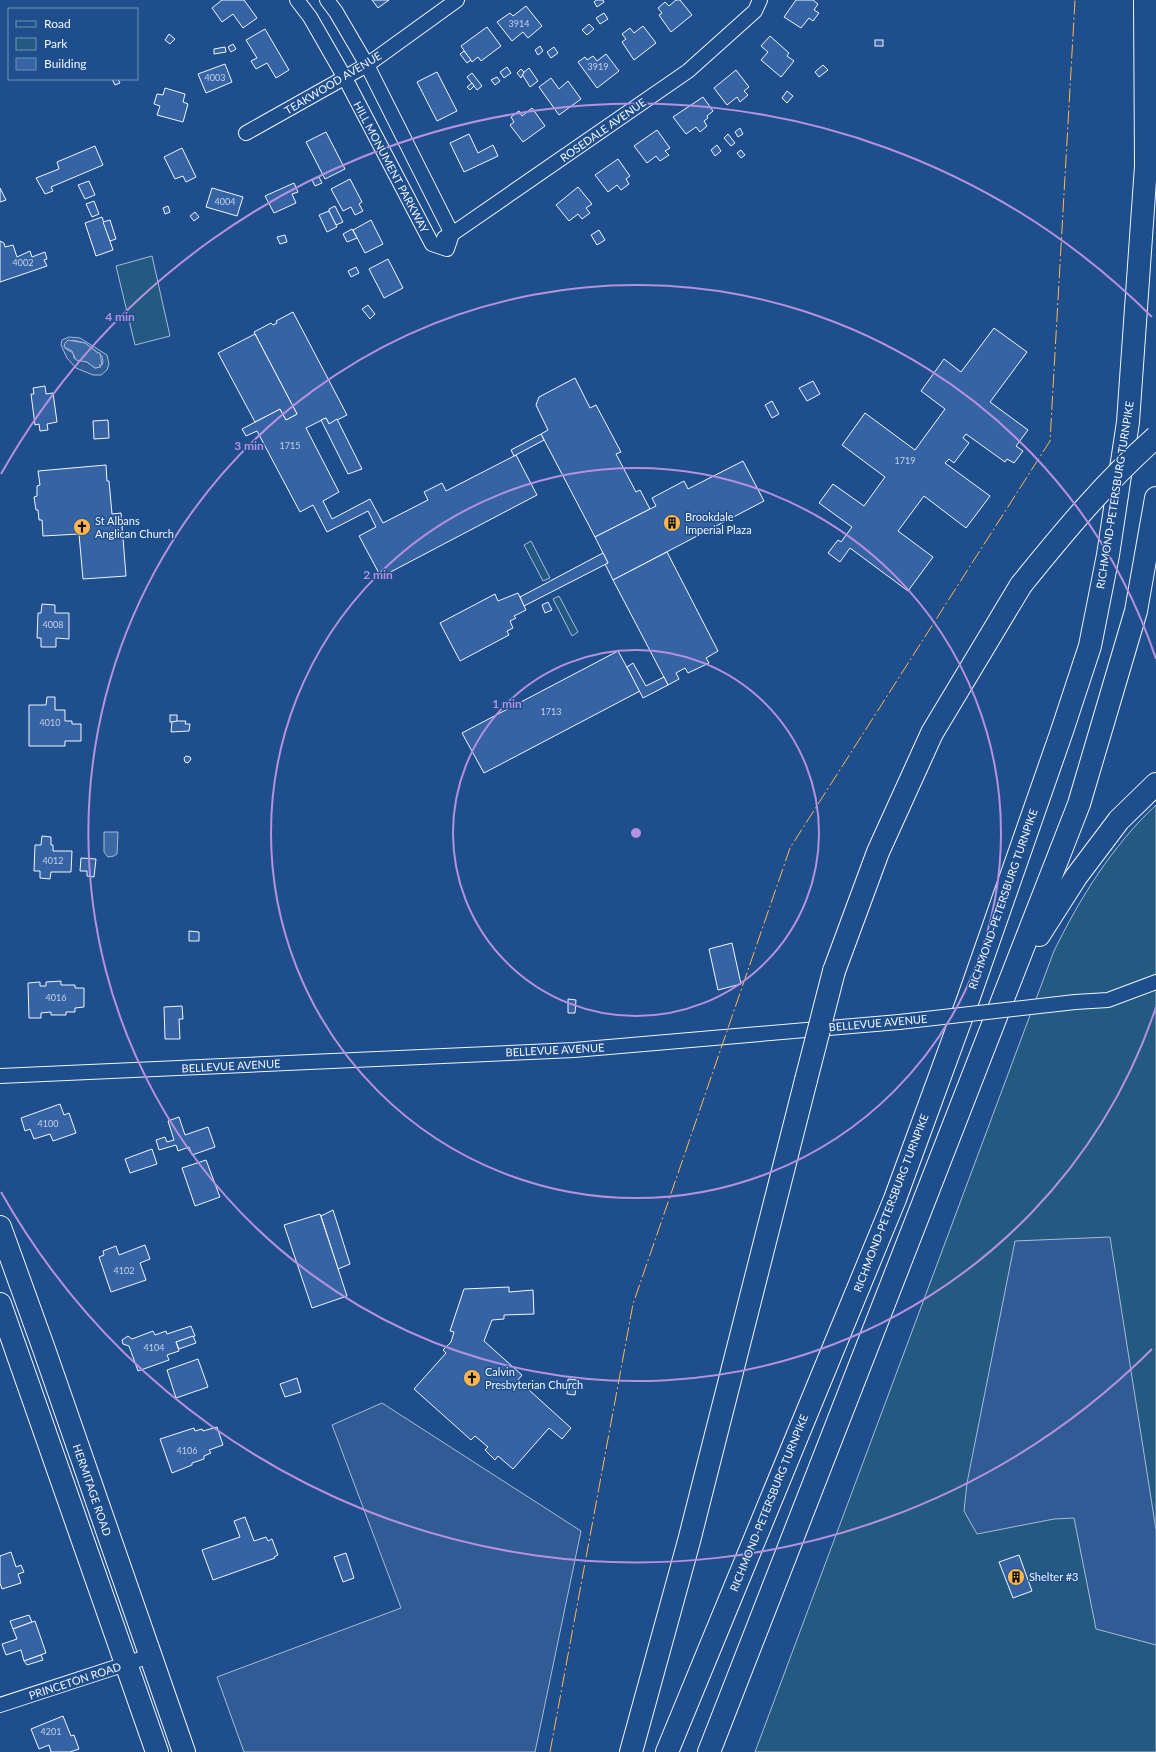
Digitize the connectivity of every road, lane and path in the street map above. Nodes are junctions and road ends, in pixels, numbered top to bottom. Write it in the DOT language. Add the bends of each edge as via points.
graph roads {
  1 [pos="297,0"];
  2 [pos="327,0"];
  3 [pos="457,0"];
  4 [pos="760,0"];
  5 [pos="1145,0"];
  6 [pos="367,65"];
  7 [pos="344,78"];
  8 [pos="246,133"];
  9 [pos="452,234"];
  10 [pos="432,244"];
  11 [pos="1156,437"];
  12 [pos="1156,498"];
  13 [pos="1156,784"];
  14 [pos="1012,978"];
  15 [pos="1156,982"];
  16 [pos="0,1076"];
  17 [pos="0,1228"];
  18 [pos="0,1304"];
  19 [pos="150,1656"];
  20 [pos="126,1664"];
  21 [pos="0,1705"];
  22 [pos="157,1752"];
  23 [pos="184,1752"];
  24 [pos="631,1752"];
  25 [pos="667,1752"];
  26 [pos="709,1752"];
  1 -- 7 [label="street, HILL MONUMENT PARKWAY" via="310,17"];
  2 -- 6 [label="street, HILL MONUMENT PARKWAY"];
  3 -- 6 [label="street, TEAKWOOD AVENUE"];
  4 -- 9 [label="street, ROSEDALE AVENUE" via="755,11 688,71"];
  5 -- 25 [label="main road, RICHMOND-PETERSBURG TURNPIKE" via="1146,166 1128,422 1108,555 1090,646 972,990 895,1199"];
  6 -- 7 [label="street, TEAKWOOD AVENUE"];
  6 -- 9 [label="street, HILL MONUMENT PARKWAY"];
  7 -- 8 [label="street, TEAKWOOD AVENUE"];
  7 -- 10 [label="street, HILL MONUMENT PARKWAY"];
  9 -- 10 [label="street, ROSEDALE AVENUE"];
  11 -- 24 [label="main road, bridge" via="1066,529 1021,585 932,733 878,852 834,971 689,1541"];
  12 -- 14 [label="main road" via="1136,611 1079,804"];
  13 -- 14 [label="main road" via="1119,820 1076,877"];
  14 -- 26 [label="main road"];
  15 -- 16 [label="street, BELLEVUE AVENUE, bridge" via="1108,1000 899,1022 574,1050"];
  17 -- 19 [label="main road, HERMITAGE ROAD"];
  18 -- 20 [label="main road"];
  19 -- 20 [label="street, PRINCETON ROAD"];
  19 -- 23 [label="main road, HERMITAGE ROAD"];
  20 -- 21 [label="street, PRINCETON ROAD"];
  20 -- 22 [label="main road"];
}
